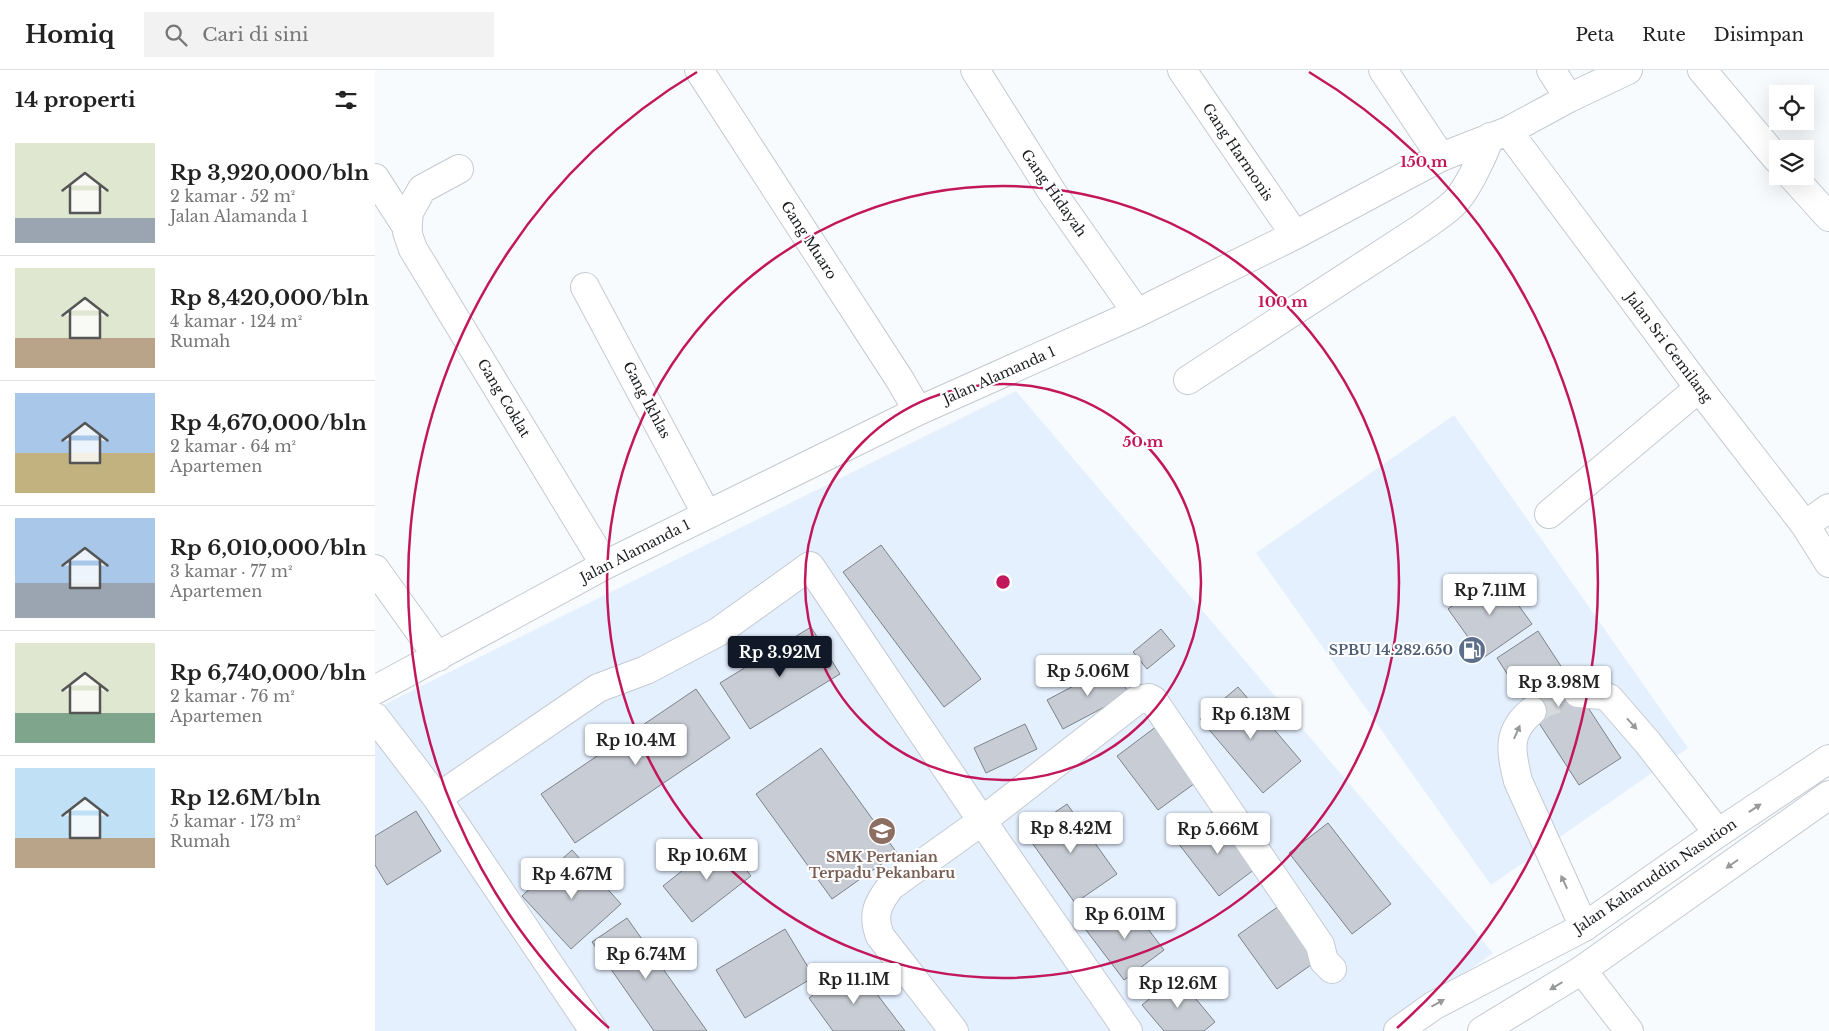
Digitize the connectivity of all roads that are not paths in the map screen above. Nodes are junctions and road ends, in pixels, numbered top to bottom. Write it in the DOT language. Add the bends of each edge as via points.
graph roads {
  1 [pos="699,70"];
  2 [pos="975,70"];
  3 [pos="1182,70"];
  4 [pos="1383,70"];
  5 [pos="1551,70"];
  6 [pos="1628,70"];
  7 [pos="1702,70"];
  8 [pos="1569,98"];
  9 [pos="1499,134"];
  10 [pos="1769,150"];
  11 [pos="1441,157"];
  12 [pos="459,169"];
  13 [pos="375,178"];
  14 [pos="1810,185"];
  15 [pos="1829,217"];
  16 [pos="407,229"];
  17 [pos="1295,234"];
  18 [pos="585,287"];
  19 [pos="1137,313"];
  20 [pos="1188,380"];
  21 [pos="1699,388"];
  22 [pos="918,411"];
  23 [pos="1829,508"];
  24 [pos="1549,514"];
  25 [pos="707,515"];
  26 [pos="1805,525"];
  27 [pos="1829,563"];
  28 [pos="605,565"];
  29 [pos="375,570"];
  30 [pos="438,657"];
  31 [pos="375,690"];
  32 [pos="1578,693"];
  33 [pos="1532,711"];
  34 [pos="375,717"];
  35 [pos="1829,759"];
  36 [pos="1829,795"];
  37 [pos="437,798"];
  38 [pos="982,821"];
  39 [pos="1718,833"];
  40 [pos="1584,927"];
  41 [pos="1332,969"];
  42 [pos="1582,970"];
  43 [pos="594,1031"];
  44 [pos="954,1031"];
  45 [pos="1128,1031"];
  46 [pos="1398,1031"];
  47 [pos="1482,1031"];
  48 [pos="1629,1031"];
  1 -- 22 [label="main road, Gang Muaro"];
  2 -- 19 [label="main road, Gang Hidayah" via="1052,192"];
  3 -- 17 [label="main road, Gang Harmonis"];
  4 -- 11 [label="main road"];
  5 -- 8 [label="main road"];
  6 -- 8 [label="main road, Jalan Alamanda 1"];
  7 -- 10 [label="main road"];
  8 -- 9 [label="main road, Jalan Alamanda 1"];
  9 -- 11 [label="main road, Jalan Alamanda 1"];
  9 -- 20 [label="main road" via="1453,204 1421,229"];
  9 -- 21 [label="main road, Jalan Sri Gemilang"];
  11 -- 17 [label="main road, Jalan Alamanda 1"];
  12 -- 16 [label="main road" via="422,189 409,212"];
  13 -- 16 [label="main road, Gang Coklat"];
  14 -- 15 [label="main road"];
  16 -- 28 [label="main road, Gang Coklat" via="413,249"];
  17 -- 19 [label="main road, Jalan Alamanda 1"];
  18 -- 25 [label="main road, Gang Ikhlas"];
  19 -- 22 [label="main road, Jalan Alamanda 1"];
  21 -- 24 [label="main road"];
  21 -- 26 [label="main road, Jalan Sri Gemilang"];
  22 -- 25 [label="main road, Jalan Alamanda 1"];
  23 -- 26 [label="main road"];
  25 -- 28 [label="main road, Jalan Alamanda 1"];
  26 -- 27 [label="main road, Jalan Sri Gemilang"];
  28 -- 30 [label="main road, Jalan Alamanda 1"];
  29 -- 30 [label="main road"];
  30 -- 31 [label="main road, Jalan Alamanda 1"];
  32 -- 39 [label="main road, one-way" via="1609,698"];
  40 -- 33 [label="main road, one-way" via="1517,781 1512,757 1514,733"];
  34 -- 37 [label="main road"];
  39 -- 35 [label="main road, Jalan Kaharuddin Nasution, one-way"];
  36 -- 42 [label="main road, one-way"];
  37 -- 38 [label="main road" via="598,688 647,670 718,632 810,566"];
  37 -- 43 [label="main road"];
  38 -- 41 [label="main road" via="1137,700 1149,698 1320,945 1324,961"];
  38 -- 44 [label="main road" via="891,886 880,903 875,922 880,936"];
  38 -- 45 [label="main road"];
  39 -- 40 [label="main road, Jalan Kaharuddin Nasution"];
  46 -- 40 [label="main road, Jalan Kaharuddin Nasution, one-way" via="1433,1006"];
  42 -- 47 [label="main road, one-way"];
  42 -- 48 [label="main road"];
}
